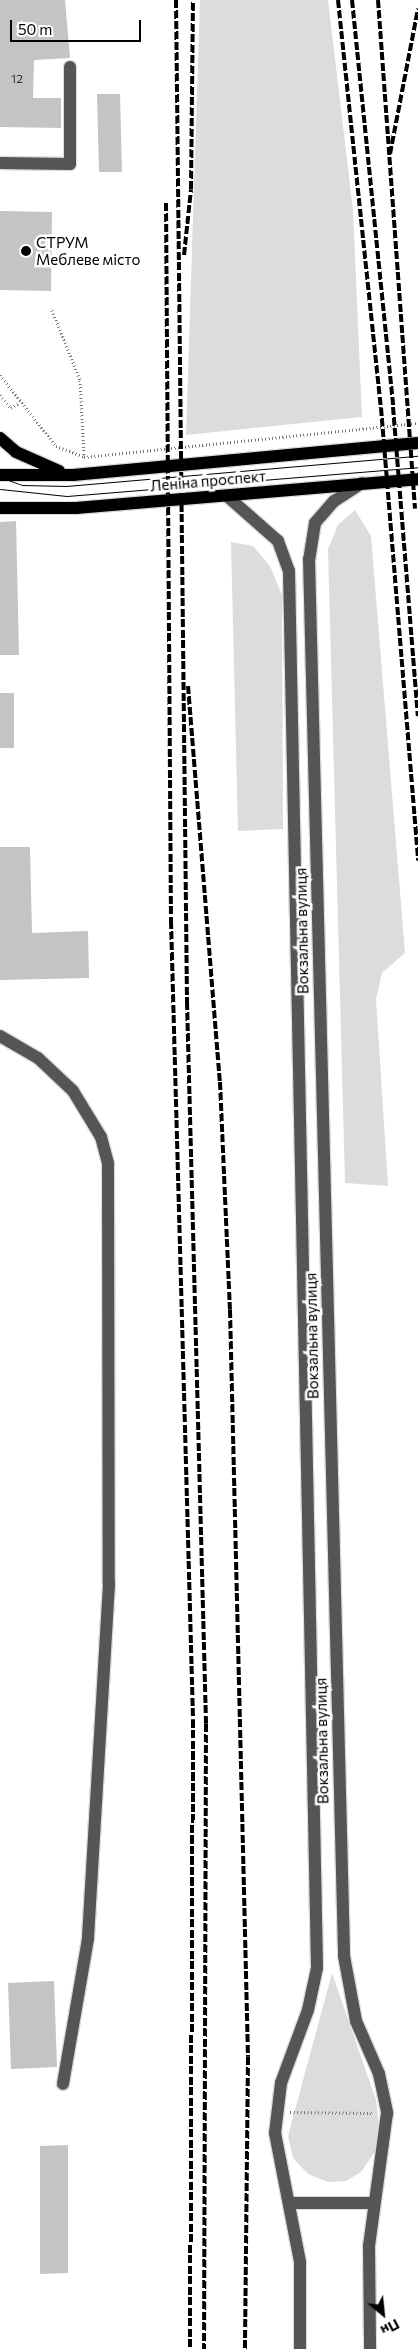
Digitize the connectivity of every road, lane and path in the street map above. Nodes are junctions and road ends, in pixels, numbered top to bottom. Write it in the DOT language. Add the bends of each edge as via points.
graph roads {
  1 [pos="70,67"];
  2 [pos="0,163"];
  3 [pos="52,310"];
  4 [pos="0,375"];
  5 [pos="0,394"];
  6 [pos="19,403"];
  7 [pos="418,422"];
  8 [pos="0,438"];
  9 [pos="418,443"];
  10 [pos="84,457"];
  11 [pos="0,475"];
  12 [pos="73,476"];
  13 [pos="418,479"];
  14 [pos="362,484"];
  15 [pos="227,496"];
  16 [pos="0,508"];
  17 [pos="0,1036"];
  18 [pos="63,2084"];
  19 [pos="277,2112"];
  20 [pos="387,2113"];
  21 [pos="288,2203"];
  22 [pos="373,2203"];
  23 [pos="300,2349"];
  24 [pos="370,2349"];
  1 -- 2 [label="street" via="70,164"];
  3 -- 10 [label="path" via="80,380"];
  4 -- 6 [label="path"];
  5 -- 6 [label="path" via="11,408"];
  6 -- 10 [label="path" via="56,446"];
  7 -- 10 [label="path"];
  8 -- 12 [label="main road, Леніна проспект" via="42,466"];
  9 -- 12 [label="main road, Леніна проспект"];
  11 -- 12 [label="main road, Леніна проспект"];
  13 -- 14 [label="main road, Леніна проспект"];
  14 -- 15 [label="main road, Леніна проспект"];
  14 -- 20 [label="street, Вокзальна вулиця" via="334,501 315,523 309,559 344,1956 356,2021 379,2074"];
  15 -- 16 [label="main road, Леніна проспект"];
  15 -- 19 [label="street, Вокзальна вулиця" via="278,541 290,571 317,1968 308,2010 281,2083"];
  17 -- 18 [label="street" via="38,1058 73,1091 102,1137 108,1164 109,1584 88,1939"];
  19 -- 20 [label="path"];
  19 -- 21 [label="street, Вокзальна вулиця" via="275,2133"];
  20 -- 22 [label="street, Вокзальна вулиця"];
  21 -- 22 [label="street"];
  21 -- 23 [label="street, Вокзальна вулиця" via="300,2262"];
  22 -- 24 [label="street, Вокзальна вулиця"];
}
